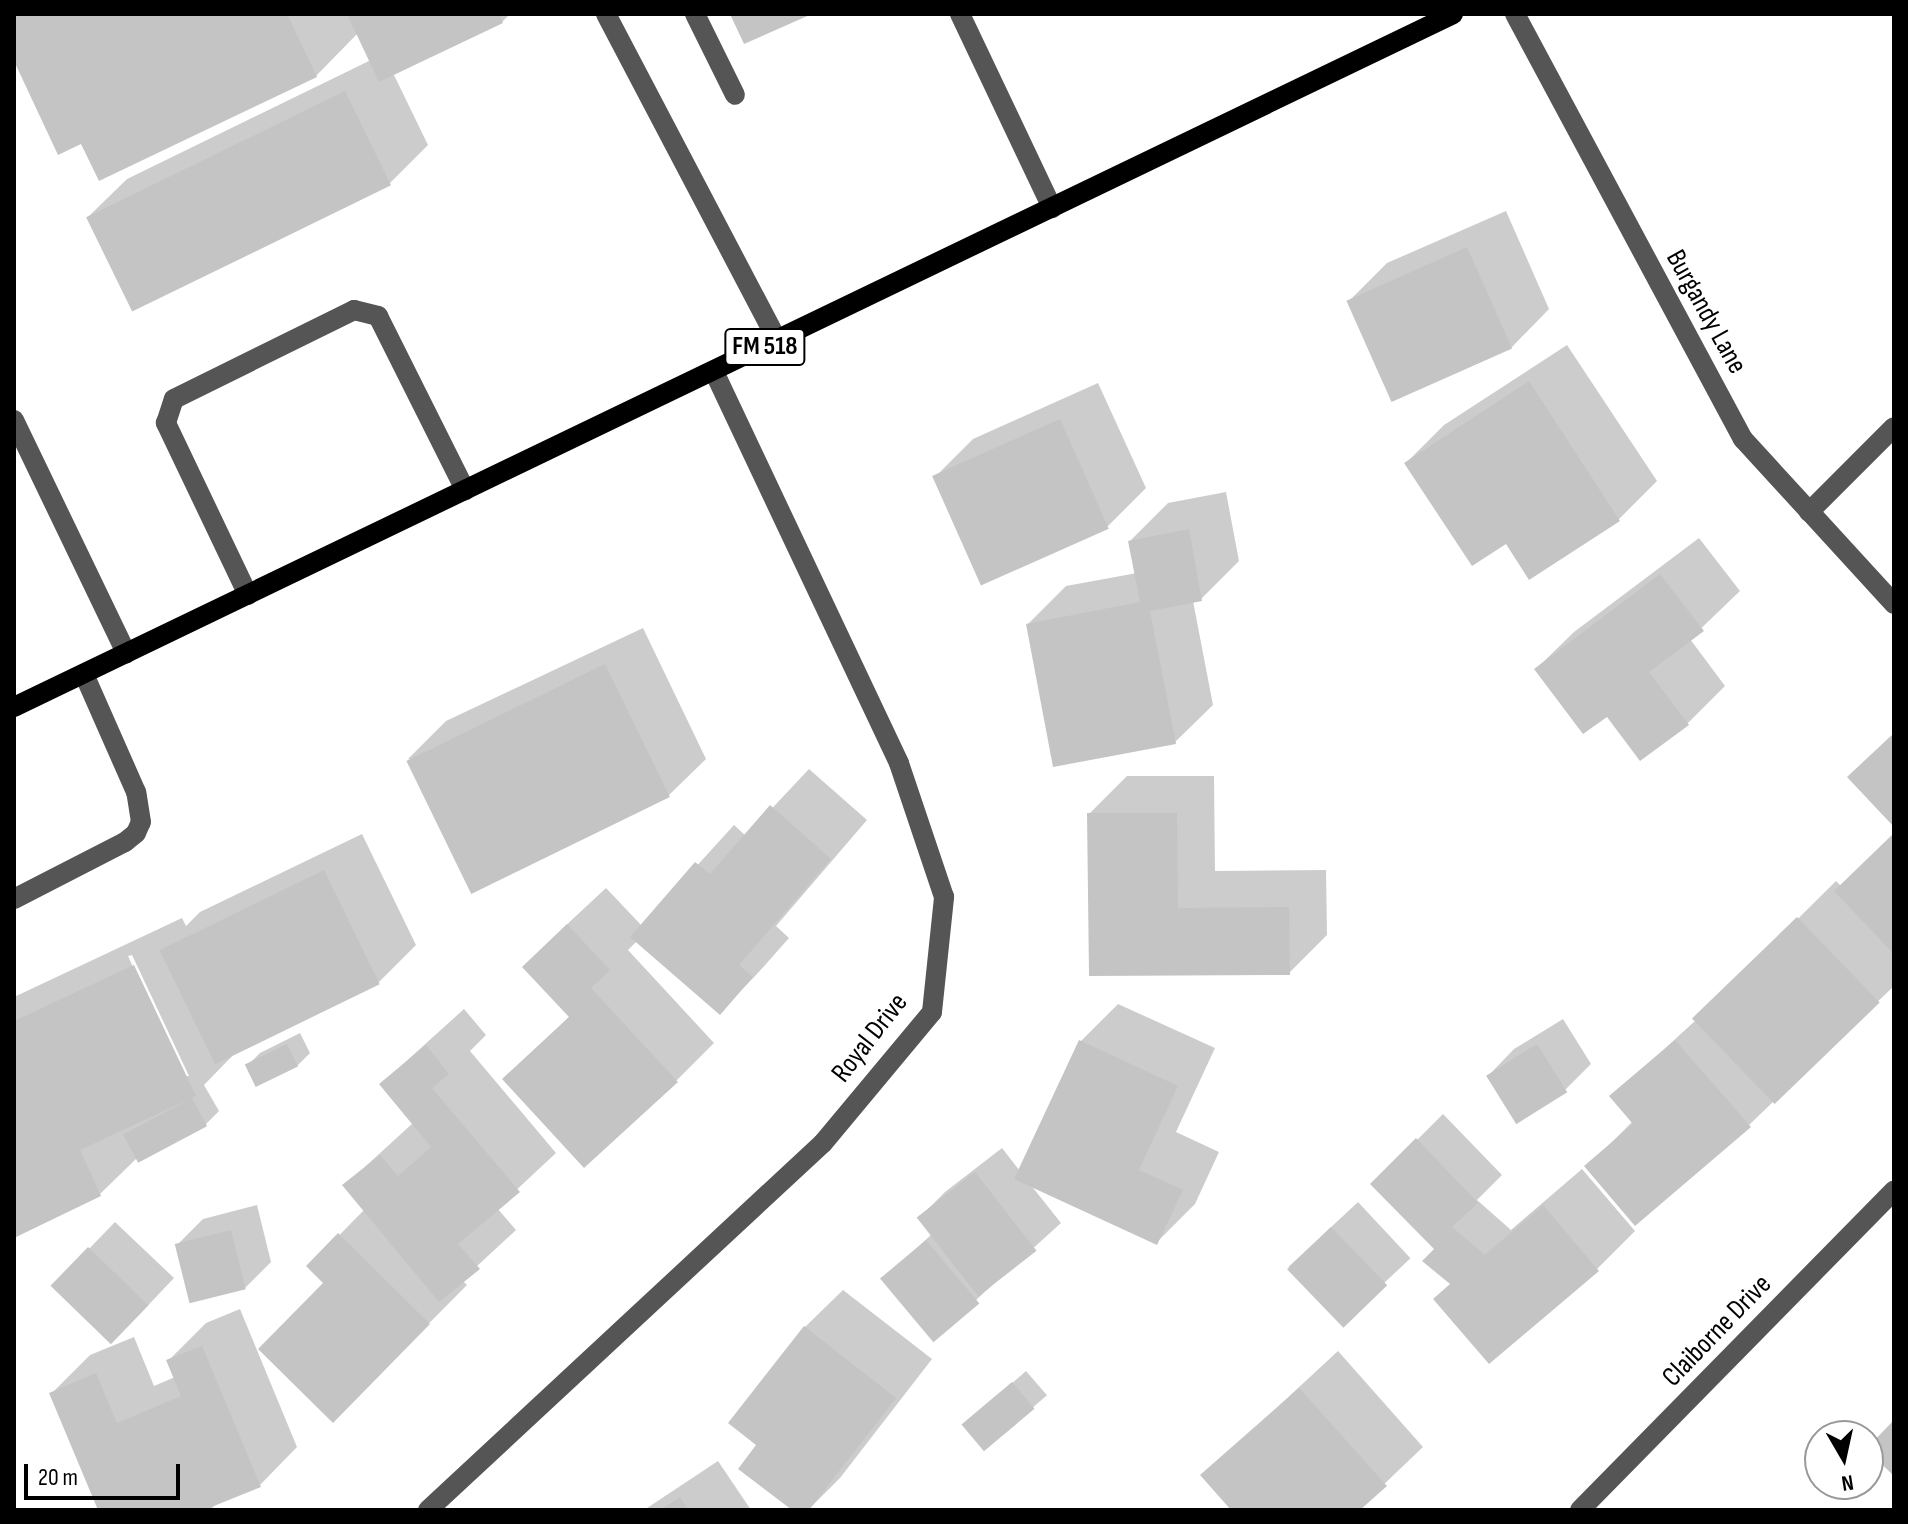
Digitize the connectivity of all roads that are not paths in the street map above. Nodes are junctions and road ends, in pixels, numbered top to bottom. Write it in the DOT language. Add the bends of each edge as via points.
graph roads {
  1 [pos="606,14"];
  2 [pos="695,14"];
  3 [pos="960,14"];
  4 [pos="1453,14"];
  5 [pos="1515,14"];
  6 [pos="735,95"];
  7 [pos="1052,208"];
  8 [pos="778,341"];
  9 [pos="714,372"];
  10 [pos="14,420"];
  11 [pos="1894,427"];
  12 [pos="465,490"];
  13 [pos="1809,512"];
  14 [pos="248,595"];
  15 [pos="1894,604"];
  16 [pos="126,653"];
  17 [pos="84,674"];
  18 [pos="14,707"];
  19 [pos="14,899"];
  20 [pos="1894,1190"];
  21 [pos="428,1510"];
  22 [pos="1580,1510"];
  1 -- 8 [label="street"];
  2 -- 6 [label="street"];
  3 -- 7 [label="street"];
  4 -- 7 [label="main road, FM 518"];
  5 -- 13 [label="street, Burgandy Lane" via="1743,439"];
  7 -- 8 [label="main road, FM 518"];
  8 -- 9 [label="main road, FM 518"];
  9 -- 12 [label="main road, FM 518"];
  9 -- 21 [label="street, Royal Drive" via="899,763 944,897 932,1012 823,1143"];
  10 -- 16 [label="street"];
  11 -- 13 [label="street"];
  12 -- 14 [label="main road, FM 518"];
  12 -- 14 [label="street" via="378,316 354,310 174,399 166,423"];
  13 -- 15 [label="street, Burgandy Lane"];
  14 -- 16 [label="main road, FM 518"];
  16 -- 17 [label="main road, FM 518"];
  17 -- 18 [label="main road, FM 518"];
  17 -- 19 [label="street" via="136,792 141,822 125,842"];
  20 -- 22 [label="street, Claiborne Drive"];
}
